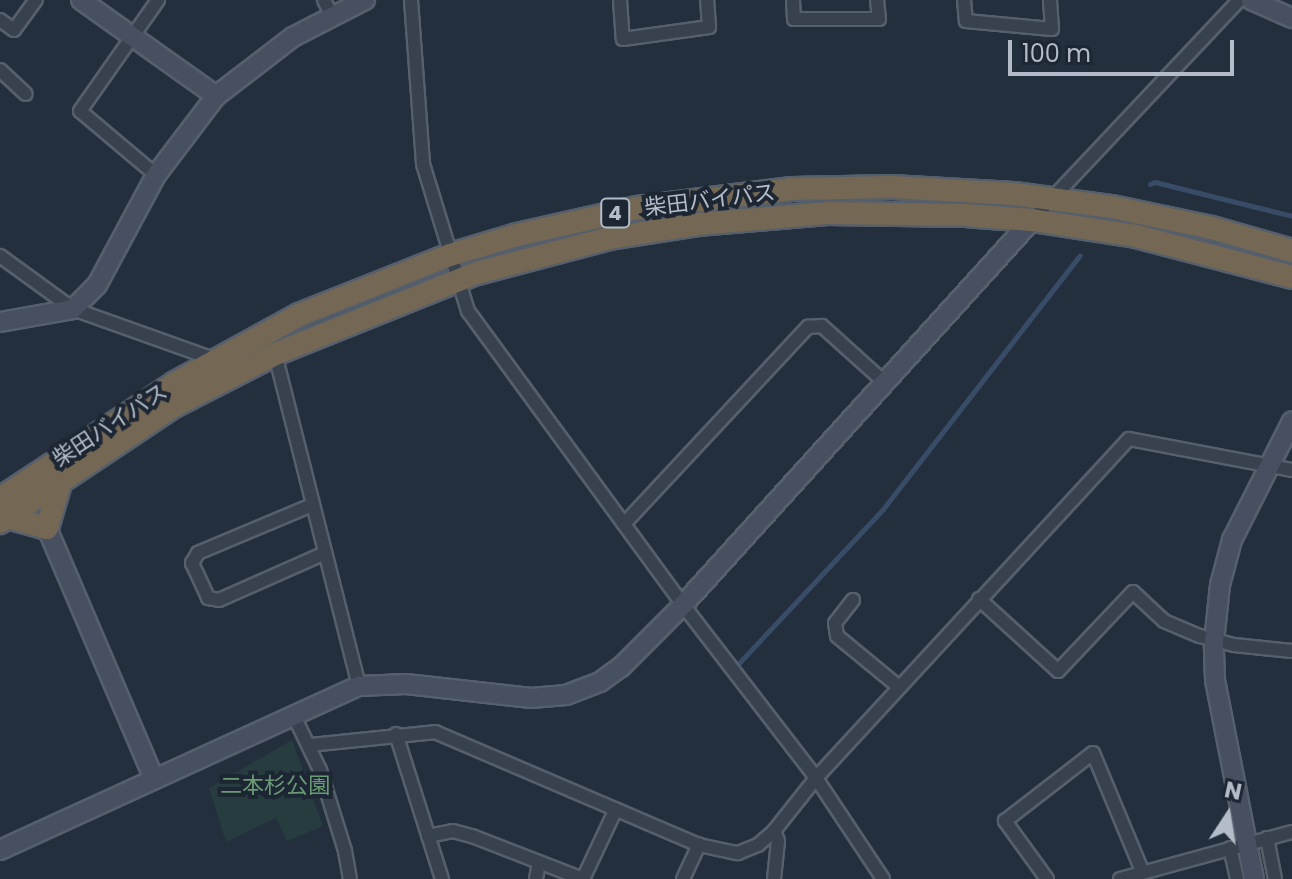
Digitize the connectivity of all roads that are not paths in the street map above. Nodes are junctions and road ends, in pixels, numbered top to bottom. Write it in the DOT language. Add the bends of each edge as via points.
graph roads {
  1 [pos="36,0"];
  2 [pos="81,0"];
  3 [pos="158,0"];
  4 [pos="365,0"];
  5 [pos="411,0"];
  6 [pos="620,0"];
  7 [pos="707,0"];
  8 [pos="793,0"];
  9 [pos="877,0"];
  10 [pos="964,0"];
  11 [pos="1050,0"];
  12 [pos="1239,0"];
  13 [pos="1251,0"];
  14 [pos="328,8"];
  15 [pos="1292,18"];
  16 [pos="0,20"];
  17 [pos="133,38"];
  18 [pos="0,70"];
  19 [pos="26,94"];
  20 [pos="216,96"];
  21 [pos="156,175"];
  22 [pos="1053,198"];
  23 [pos="1032,220"];
  24 [pos="1292,251"];
  25 [pos="450,255"];
  26 [pos="0,256"];
  27 [pos="1292,277"];
  28 [pos="456,281"];
  29 [pos="73,309"];
  30 [pos="0,322"];
  31 [pos="275,354"];
  32 [pos="216,360"];
  33 [pos="883,381"];
  34 [pos="1292,421"];
  35 [pos="1267,465"];
  36 [pos="1292,470"];
  37 [pos="61,480"];
  38 [pos="312,505"];
  39 [pos="2,513"];
  40 [pos="624,524"];
  41 [pos="47,528"];
  42 [pos="325,553"];
  43 [pos="979,599"];
  44 [pos="853,600"];
  45 [pos="683,605"];
  46 [pos="1214,642"];
  47 [pos="1292,651"];
  48 [pos="359,686"];
  49 [pos="899,687"];
  50 [pos="293,714"];
  51 [pos="396,734"];
  52 [pos="310,745"];
  53 [pos="816,778"];
  54 [pos="154,779"];
  55 [pos="616,809"];
  56 [pos="774,831"];
  57 [pos="1292,832"];
  58 [pos="428,836"];
  59 [pos="1267,838"];
  60 [pos="699,845"];
  61 [pos="1238,846"];
  62 [pos="0,850"];
  63 [pos="539,862"];
  64 [pos="1142,871"];
  65 [pos="350,879"];
  66 [pos="442,879"];
  67 [pos="536,879"];
  68 [pos="683,879"];
  69 [pos="774,879"];
  70 [pos="883,879"];
  71 [pos="1047,879"];
  72 [pos="1120,879"];
  73 [pos="1237,879"];
  74 [pos="1254,879"];
  75 [pos="1275,879"];
  1 -- 16 [label="street" via="14,30"];
  2 -- 17 [label="street"];
  3 -- 17 [label="street"];
  4 -- 14 [label="street"];
  5 -- 25 [label="street" via="423,164"];
  6 -- 7 [label="street" via="623,39 709,27"];
  8 -- 9 [label="street" via="794,19 879,19"];
  10 -- 11 [label="street" via="966,21 1052,29"];
  12 -- 22 [label="street"];
  13 -- 15 [label="street"];
  14 -- 20 [label="street"];
  17 -- 20 [label="street"];
  17 -- 21 [label="street" via="80,111"];
  18 -- 19 [label="street"];
  20 -- 21 [label="street"];
  21 -- 29 [label="street" via="97,285"];
  22 -- 23 [label="street"];
  22 -- 24 [label="highway, 柴田バイパス / 4" via="1212,228"];
  22 -- 25 [label="highway, 柴田バイパス / 4" via="892,187 713,196 574,221"];
  23 -- 27 [label="highway, 柴田バイパス / 4" via="1190,248"];
  23 -- 28 [label="highway, 柴田バイパス / 4" via="893,212 698,224 567,248"];
  23 -- 33 [label="street"];
  25 -- 28 [label="street"];
  25 -- 32 [label="highway, 柴田バイパス / 4" via="299,315"];
  26 -- 29 [label="street"];
  28 -- 31 [label="highway, 柴田バイパス / 4"];
  28 -- 40 [label="street" via="468,311"];
  29 -- 30 [label="street"];
  29 -- 32 [label="street"];
  31 -- 37 [label="highway, 柴田バイパス / 4" via="174,406"];
  31 -- 38 [label="street"];
  32 -- 39 [label="highway, 柴田バイパス / 4" via="107,425"];
  33 -- 40 [label="street" via="822,326 808,327"];
  33 -- 45 [label="street"];
  34 -- 35 [label="street"];
  35 -- 36 [label="street"];
  35 -- 43 [label="street" via="1129,439"];
  35 -- 46 [label="street" via="1232,540"];
  37 -- 39 [label="highway, 柴田バイパス / 4"];
  37 -- 41 [label="highway"];
  38 -- 42 [label="street"];
  38 -- 42 [label="street" via="198,553 192,563 208,598 219,600"];
  39 -- 41 [label="highway"];
  40 -- 45 [label="street"];
  41 -- 54 [label="street"];
  42 -- 48 [label="street"];
  43 -- 46 [label="street" via="1058,671 1133,592 1164,621"];
  43 -- 49 [label="street"];
  44 -- 49 [label="street" via="835,623 837,636"];
  45 -- 48 [label="street" via="621,667 580,692 531,698 406,684"];
  45 -- 53 [label="street"];
  46 -- 47 [label="street"];
  46 -- 61 [label="street"];
  48 -- 50 [label="street"];
  49 -- 53 [label="street"];
  50 -- 52 [label="street"];
  50 -- 54 [label="street"];
  51 -- 52 [label="street"];
  51 -- 55 [label="street" via="435,732"];
  51 -- 58 [label="street"];
  52 -- 65 [label="street"];
  53 -- 56 [label="street"];
  53 -- 70 [label="street"];
  54 -- 62 [label="street"];
  55 -- 60 [label="street"];
  55 -- 63 [label="street" via="583,879"];
  56 -- 60 [label="street" via="738,853"];
  56 -- 69 [label="street"];
  57 -- 59 [label="street"];
  58 -- 63 [label="street" via="453,831"];
  58 -- 66 [label="street"];
  59 -- 61 [label="street"];
  59 -- 75 [label="street"];
  60 -- 68 [label="street"];
  61 -- 64 [label="street"];
  61 -- 73 [label="street"];
  61 -- 74 [label="street"];
  63 -- 67 [label="street"];
  64 -- 71 [label="street" via="1093,753 1005,821"];
  64 -- 72 [label="street"];
}
